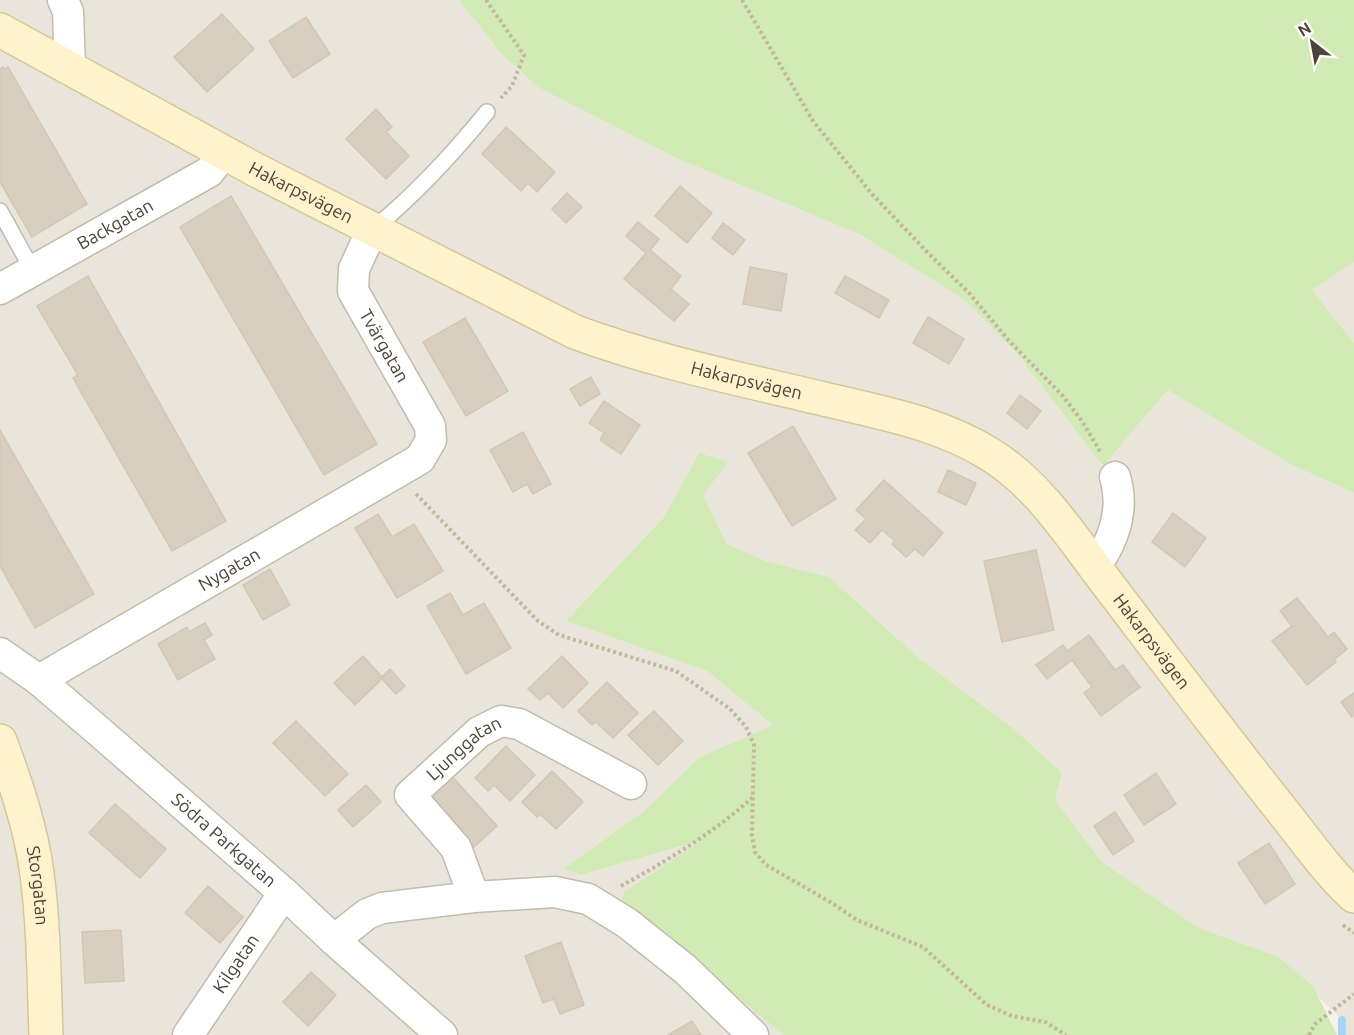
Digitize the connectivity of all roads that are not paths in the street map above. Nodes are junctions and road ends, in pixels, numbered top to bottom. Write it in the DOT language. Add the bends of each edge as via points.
graph roads {
  1 [pos="63,0"];
  2 [pos="0,30"];
  3 [pos="70,68"];
  4 [pos="487,112"];
  5 [pos="225,152"];
  6 [pos="0,211"];
  7 [pos="372,230"];
  8 [pos="33,271"];
  9 [pos="0,290"];
  10 [pos="408,466"];
  11 [pos="1115,477"];
  12 [pos="1095,567"];
  13 [pos="0,653"];
  14 [pos="39,680"];
  15 [pos="0,741"];
  16 [pos="631,784"];
  17 [pos="284,893"];
  18 [pos="1354,896"];
  19 [pos="474,897"];
  20 [pos="334,940"];
  21 [pos="46,1035"];
  22 [pos="188,1035"];
  23 [pos="442,1035"];
  24 [pos="753,1035"];
  1 -- 3 [label="street" via="68,12"];
  2 -- 3 [label="street, Hakarpsvägen"];
  3 -- 5 [label="street, Hakarpsvägen"];
  4 -- 7 [label="lane" via="455,152"];
  5 -- 7 [label="street, Hakarpsvägen"];
  5 -- 8 [label="street, Backgatan" via="209,172"];
  6 -- 8 [label="lane"];
  7 -- 10 [label="street, Tvärgatan" via="354,269 352,291 430,426 431,440"];
  7 -- 12 [label="street, Hakarpsvägen" via="575,332 619,348 910,419 954,434 1019,474"];
  8 -- 9 [label="street, Backgatan"];
  10 -- 14 [label="street, Nygatan"];
  11 -- 12 [label="street" via="1119,491 1118,522"];
  12 -- 18 [label="street, Hakarpsvägen" via="1261,783"];
  13 -- 14 [label="street, Södra Parkgatan"];
  14 -- 17 [label="street, Södra Parkgatan"];
  15 -- 21 [label="street, Storgatan" via="25,816 37,872"];
  16 -- 19 [label="street, Ljunggatan" via="519,724 501,721 479,732 410,795 456,848"];
  17 -- 20 [label="street, Södra Parkgatan"];
  17 -- 22 [label="street, Kilgatan"];
  19 -- 20 [label="street" via="382,908 367,914"];
  19 -- 24 [label="street" via="555,892 588,899 627,923 686,970"];
  20 -- 23 [label="street, Södra Parkgatan"];
}
